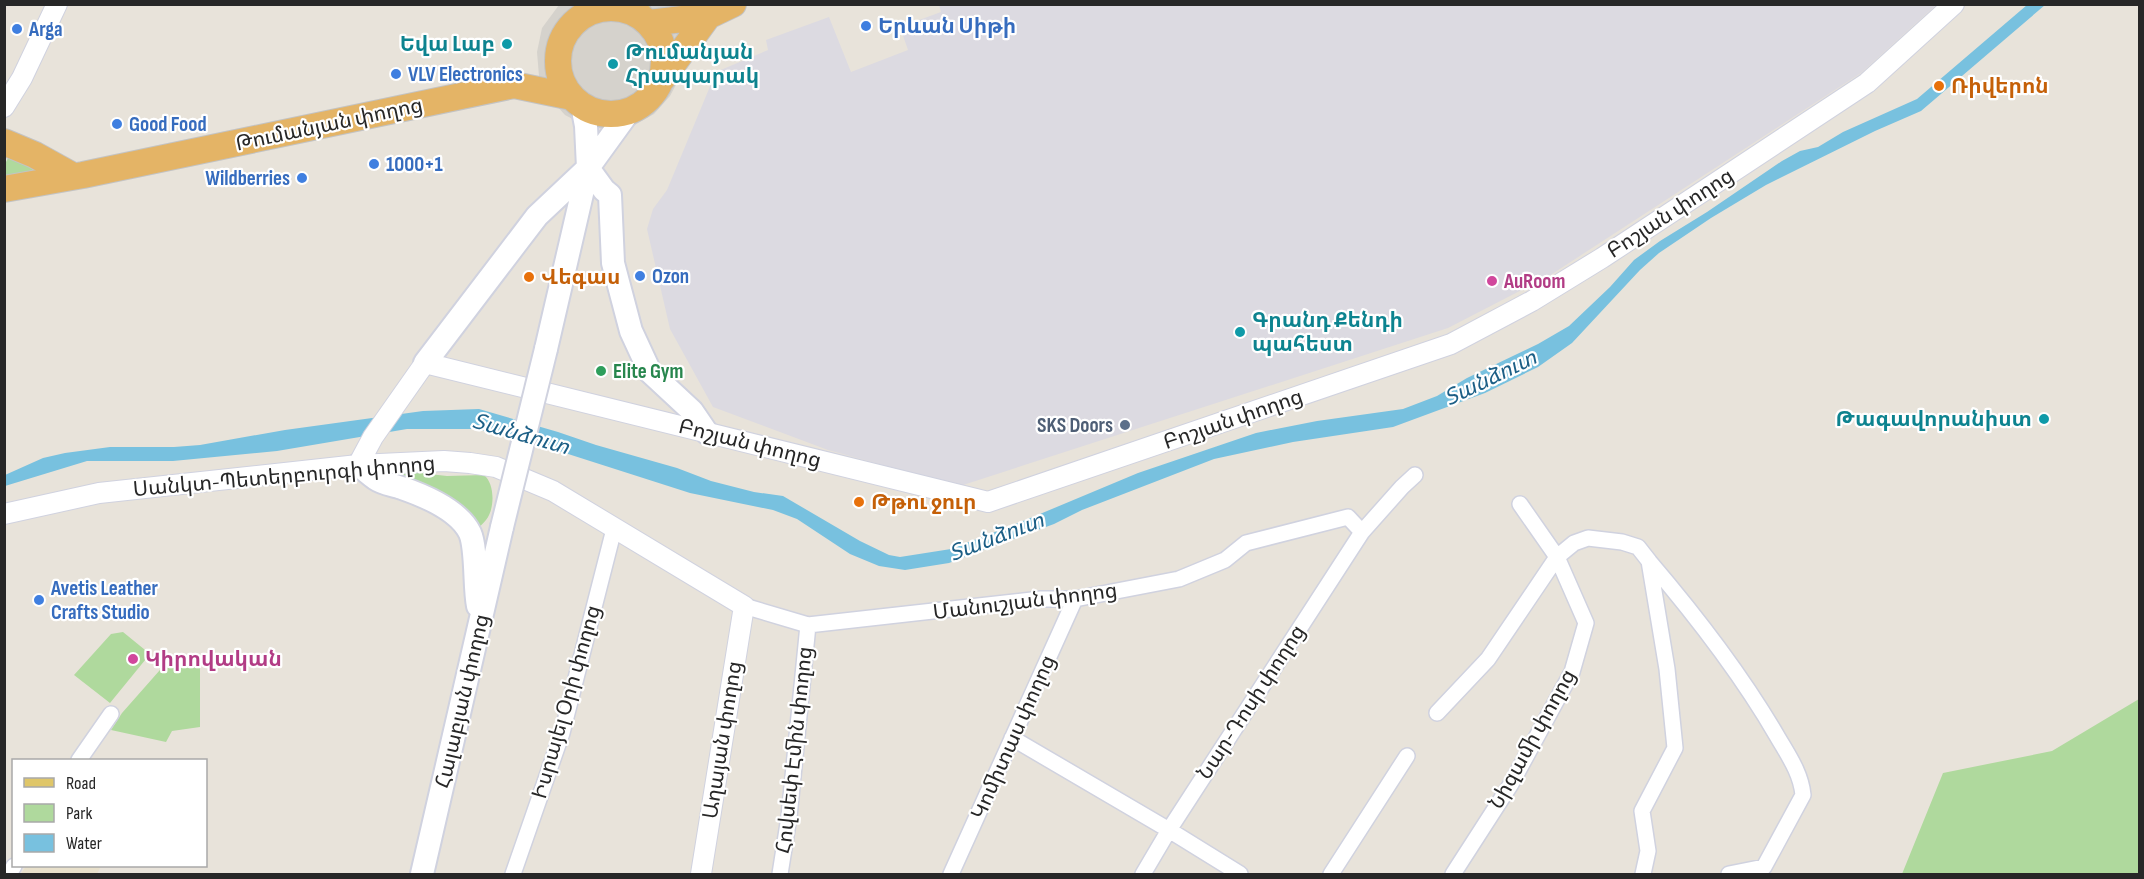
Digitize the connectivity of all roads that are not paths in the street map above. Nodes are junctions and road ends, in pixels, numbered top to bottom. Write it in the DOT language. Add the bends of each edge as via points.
graph roads {
  1 [pos="57,4"];
  2 [pos="733,4"];
  3 [pos="1954,4"];
  4 [pos="597,7"];
  5 [pos="641,14"];
  6 [pos="708,16"];
  7 [pos="559,53"];
  8 [pos="660,81"];
  9 [pos="514,85"];
  10 [pos="577,101"];
  11 [pos="4,107"];
  12 [pos="630,110"];
  13 [pos="4,142"];
  14 [pos="588,168"];
  15 [pos="73,176"];
  16 [pos="4,189"];
  17 [pos="425,363"];
  18 [pos="707,433"];
  19 [pos="358,465"];
  20 [pos="1415,475"];
  21 [pos="1520,504"];
  22 [pos="4,514"];
  23 [pos="614,529"];
  24 [pos="1362,532"];
  25 [pos="1557,557"];
  26 [pos="1649,561"];
  27 [pos="1075,599"];
  28 [pos="744,606"];
  29 [pos="481,620"];
  30 [pos="808,626"];
  31 [pos="1437,713"];
  32 [pos="111,714"];
  33 [pos="1012,738"];
  34 [pos="1407,756"];
  35 [pos="80,759"];
  36 [pos="1169,830"];
  37 [pos="422,874"];
  38 [pos="513,874"];
  39 [pos="701,874"];
  40 [pos="780,874"];
  41 [pos="951,874"];
  42 [pos="1143,874"];
  43 [pos="1240,874"];
  44 [pos="1331,874"];
  45 [pos="1453,874"];
  46 [pos="1643,874"];
  47 [pos="1729,874"];
  1 -- 11 [label="street"];
  2 -- 6 [label="highway"];
  3 -- 18 [label="street, Բոշյան փողոց" via="1867,84 1602,258 1451,344 1394,364 988,502"];
  4 -- 5 [label="highway"];
  4 -- 7 [label="highway" via="570,27"];
  5 -- 6 [label="highway"];
  5 -- 8 [label="highway" via="664,51"];
  6 -- 8 [label="highway"];
  7 -- 9 [label="highway"];
  7 -- 10 [label="highway" via="561,76"];
  8 -- 12 [label="highway" via="652,95"];
  9 -- 10 [label="highway"];
  9 -- 15 [label="highway, Թումանյան փողոց"];
  10 -- 12 [label="highway" via="594,111 610,114"];
  10 -- 14 [label="main road" via="586,126"];
  12 -- 14 [label="main road"];
  13 -- 15 [label="highway"];
  14 -- 17 [label="main road" via="537,216"];
  14 -- 18 [label="main road" via="610,195 614,263 631,331 650,372 692,411"];
  14 -- 29 [label="main road, Հալաբյան փողոց, bridge"];
  15 -- 16 [label="highway, Թումանյան փողոց"];
  17 -- 18 [label="street, Բոշյան փողոց"];
  17 -- 19 [label="street"];
  19 -- 22 [label="street, Սանկտ-Պետերբուրգի փողոց" via="99,493"];
  19 -- 23 [label="street, Սանկտ-Պետերբուրգի փողոց" via="444,461 496,467 554,491"];
  19 -- 29 [label="main road" via="377,480 436,503 463,524 473,544"];
  20 -- 24 [label="street"];
  21 -- 25 [label="street, Նիզամի փողոց"];
  23 -- 28 [label="street, Սանկտ-Պետերբուրգի փողոց"];
  23 -- 38 [label="street, Իսրայել Օրի փողոց" via="562,732"];
  24 -- 27 [label="street, Մանուշյան փողոց" via="1348,518 1246,543 1225,560 1179,579"];
  24 -- 36 [label="street, Նար-Դոսի փողոց"];
  25 -- 26 [label="street" via="1574,543 1603,538 1638,547"];
  25 -- 31 [label="street" via="1488,659"];
  25 -- 45 [label="street, Նիզամի փողոց" via="1586,623 1572,672 1510,784"];
  26 -- 46 [label="street" via="1675,748 1642,811 1648,851"];
  26 -- 47 [label="street" via="1689,608 1755,699 1802,783 1803,795 1764,867"];
  27 -- 30 [label="street, Մանուշյան փողոց" via="1041,599"];
  27 -- 33 [label="street, Կոմիտաս փողոց"];
  28 -- 30 [label="street, Մանուշյան փողոց"];
  28 -- 39 [label="street, Աղայան փողոց"];
  29 -- 37 [label="main road, Հալաբյան փողոց"];
  30 -- 40 [label="street, Հովսեփ Էմին փողոց"];
  32 -- 35 [label="street"];
  33 -- 36 [label="street"];
  33 -- 41 [label="street, Կոմիտաս փողոց"];
  34 -- 44 [label="street"];
  36 -- 42 [label="street, Նար-Դոսի փողոց"];
  36 -- 43 [label="street"];
}
